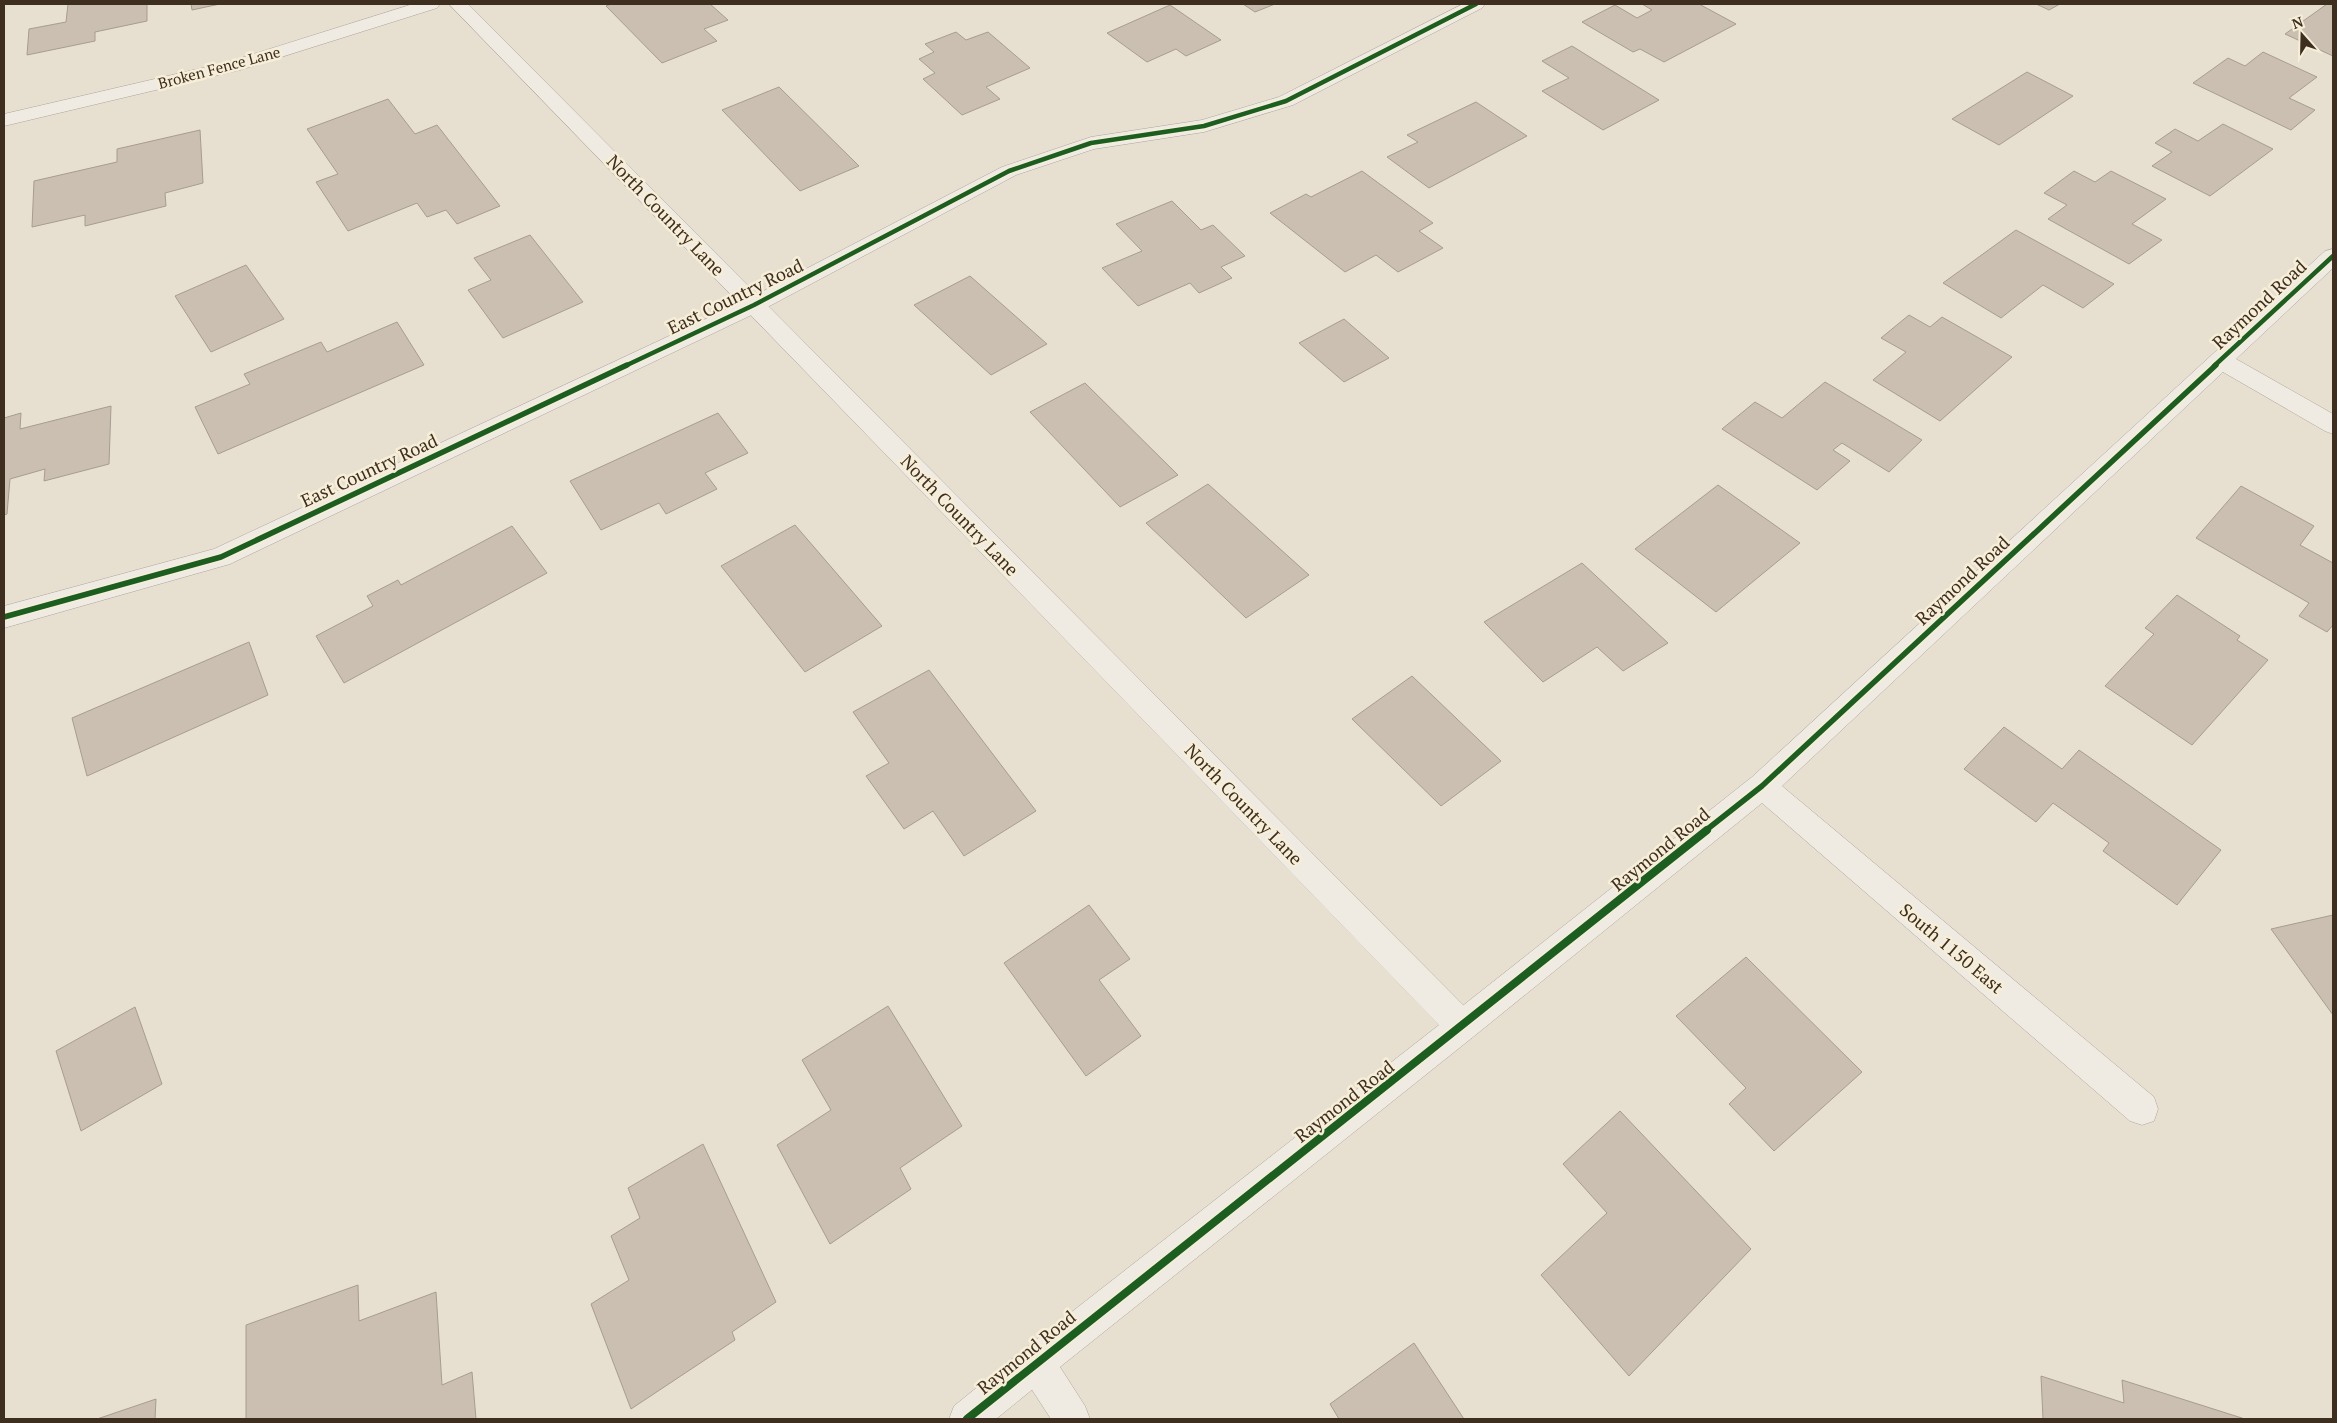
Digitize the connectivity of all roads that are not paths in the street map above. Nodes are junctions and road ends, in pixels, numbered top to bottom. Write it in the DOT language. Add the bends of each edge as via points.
graph roads {
  1 [pos="431,4"];
  2 [pos="458,4"];
  3 [pos="1476,4"];
  4 [pos="4,120"];
  5 [pos="2333,256"];
  6 [pos="754,305"];
  7 [pos="2220,360"];
  8 [pos="2333,425"];
  9 [pos="4,617"];
  10 [pos="1762,786"];
  11 [pos="1462,1026"];
  12 [pos="2142,1109"];
  13 [pos="1036,1363"];
  14 [pos="967,1419"];
  15 [pos="1072,1419"];
  1 -- 4 [label="street, Broken Fence Lane" via="233,66"];
  2 -- 6 [label="street, North Country Lane"];
  3 -- 6 [label="street, East Country Road" via="1286,101 1204,126 1091,143 1009,171"];
  5 -- 7 [label="street, Raymond Road"];
  6 -- 9 [label="street, East Country Road" via="221,557"];
  6 -- 11 [label="street, North Country Lane"];
  7 -- 8 [label="street"];
  7 -- 10 [label="street, Raymond Road"];
  10 -- 11 [label="street, Raymond Road"];
  10 -- 12 [label="street, South 1150 East"];
  11 -- 13 [label="street, Raymond Road"];
  13 -- 14 [label="street, Raymond Road"];
  13 -- 15 [label="street"];
}
